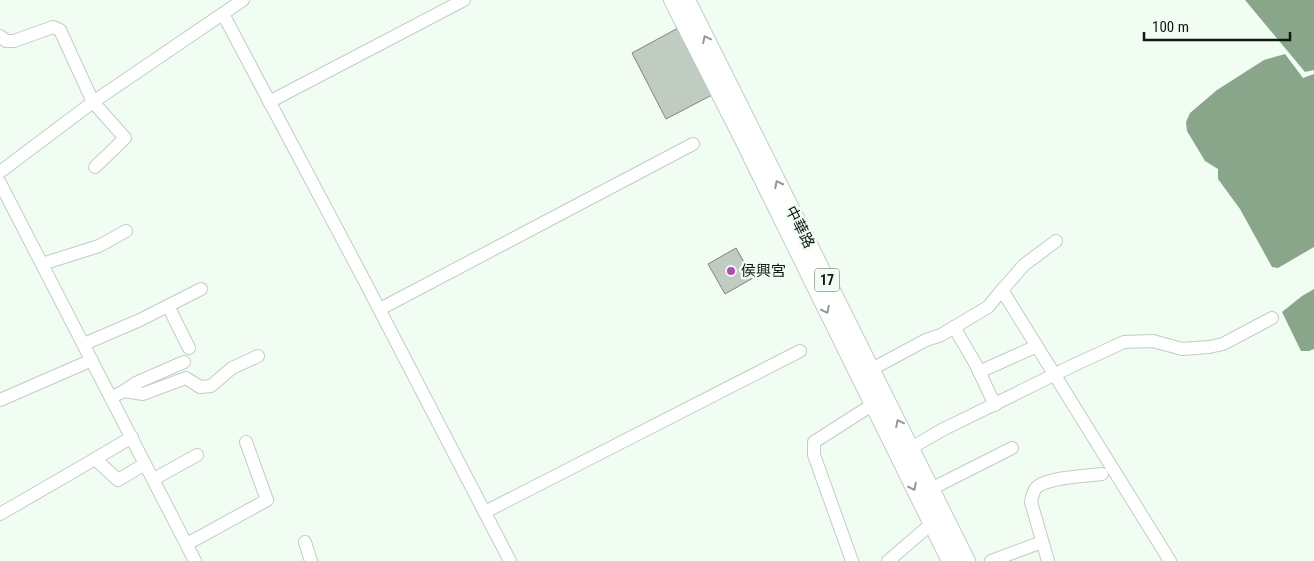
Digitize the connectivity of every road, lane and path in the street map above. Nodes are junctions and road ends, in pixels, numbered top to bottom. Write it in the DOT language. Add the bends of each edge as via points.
graph roads {
  1 [pos="243,0"];
  2 [pos="464,0"];
  3 [pos="672,0"];
  4 [pos="687,0"];
  5 [pos="223,14"];
  6 [pos="0,36"];
  7 [pos="93,102"];
  8 [pos="269,102"];
  9 [pos="693,144"];
  10 [pos="95,167"];
  11 [pos="0,172"];
  12 [pos="0,182"];
  13 [pos="126,230"];
  14 [pos="1056,241"];
  15 [pos="42,264"];
  16 [pos="202,289"];
  17 [pos="1002,290"];
  18 [pos="168,306"];
  19 [pos="380,309"];
  20 [pos="1272,318"];
  21 [pos="954,327"];
  22 [pos="84,344"];
  23 [pos="1037,346"];
  24 [pos="189,348"];
  25 [pos="800,351"];
  26 [pos="258,356"];
  27 [pos="92,360"];
  28 [pos="184,362"];
  29 [pos="872,369"];
  30 [pos="979,372"];
  31 [pos="1054,375"];
  32 [pos="124,391"];
  33 [pos="112,397"];
  34 [pos="0,400"];
  35 [pos="872,405"];
  36 [pos="995,405"];
  37 [pos="132,437"];
  38 [pos="246,442"];
  39 [pos="911,448"];
  40 [pos="1012,448"];
  41 [pos="197,455"];
  42 [pos="94,459"];
  43 [pos="146,464"];
  44 [pos="1102,474"];
  45 [pos="154,479"];
  46 [pos="931,489"];
  47 [pos="486,512"];
  48 [pos="0,514"];
  49 [pos="937,520"];
  50 [pos="305,542"];
  51 [pos="1042,542"];
  52 [pos="187,544"];
  53 [pos="193,560"];
  54 [pos="311,561"];
  55 [pos="510,561"];
  56 [pos="852,561"];
  57 [pos="888,561"];
  58 [pos="950,561"];
  59 [pos="967,561"];
  60 [pos="990,561"];
  61 [pos="1048,561"];
  62 [pos="1170,561"];
  1 -- 5 [label="street"];
  2 -- 8 [label="street"];
  3 -- 35 [label="main road, 中華路 / 17, one-way"];
  29 -- 4 [label="main road, 中華路 / 17, one-way"];
  5 -- 7 [label="street"];
  5 -- 8 [label="street"];
  6 -- 7 [label="street" via="6,41 14,41 53,27 60,30"];
  7 -- 10 [label="street" via="125,138"];
  7 -- 11 [label="street"];
  8 -- 19 [label="street"];
  9 -- 19 [label="street"];
  12 -- 15 [label="street"];
  13 -- 15 [label="street" via="99,246"];
  14 -- 17 [label="street" via="1024,265"];
  15 -- 22 [label="street"];
  16 -- 18 [label="street"];
  17 -- 21 [label="street" via="988,307"];
  17 -- 23 [label="street"];
  18 -- 22 [label="street"];
  18 -- 24 [label="street"];
  19 -- 47 [label="street"];
  20 -- 31 [label="street" via="1223,344 1209,347 1182,349 1153,341 1124,342"];
  21 -- 29 [label="street"];
  21 -- 30 [label="street"];
  22 -- 27 [label="street"];
  23 -- 30 [label="street"];
  23 -- 31 [label="street"];
  25 -- 47 [label="street"];
  26 -- 32 [label="street" via="232,368 211,386 200,387 186,378 143,394"];
  27 -- 33 [label="street"];
  27 -- 34 [label="street"];
  28 -- 32 [label="street"];
  39 -- 29 [label="main road, 中華路 / 17, one-way"];
  30 -- 36 [label="street"];
  31 -- 36 [label="street"];
  31 -- 62 [label="street"];
  32 -- 33 [label="street"];
  33 -- 37 [label="street"];
  35 -- 49 [label="main road, 中華路 / 17, one-way"];
  35 -- 56 [label="street" via="814,442 814,455"];
  36 -- 39 [label="street"];
  37 -- 42 [label="street"];
  37 -- 43 [label="street"];
  38 -- 52 [label="street" via="267,500"];
  39 -- 46 [label="main road, 中華路 / 17"];
  40 -- 46 [label="street"];
  41 -- 45 [label="street"];
  42 -- 43 [label="street" via="118,480"];
  42 -- 48 [label="street"];
  43 -- 45 [label="street"];
  44 -- 51 [label="street" via="1047,482 1037,487 1031,502"];
  45 -- 52 [label="street"];
  46 -- 49 [label="main road, 中華路 / 17"];
  47 -- 55 [label="street"];
  49 -- 57 [label="street"];
  49 -- 58 [label="main road, 中華路 / 17"];
  49 -- 59 [label="main road, 中華路 / 17"];
  50 -- 54 [label="street"];
  51 -- 60 [label="street"];
  51 -- 61 [label="street"];
  52 -- 53 [label="street"];
}
